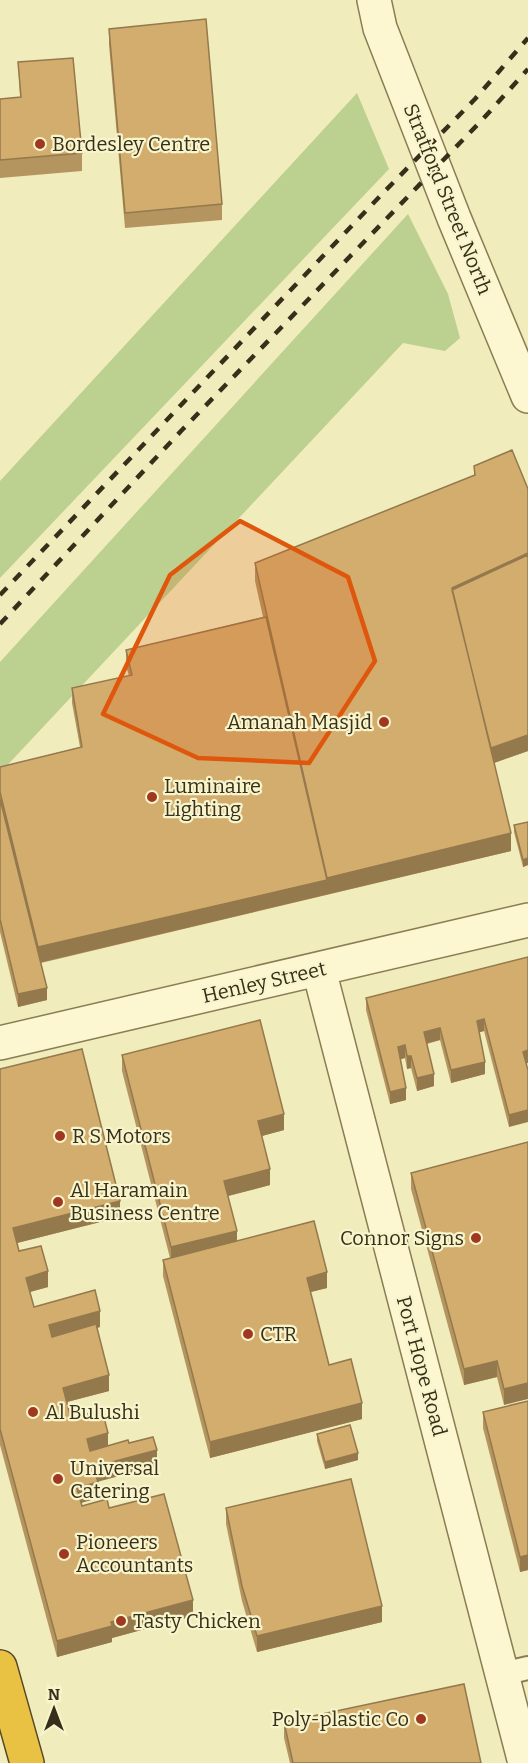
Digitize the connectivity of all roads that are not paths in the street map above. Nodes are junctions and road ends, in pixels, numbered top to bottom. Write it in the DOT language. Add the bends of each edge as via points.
graph roads {
  1 [pos="374,0"];
  2 [pos="528,396"];
  3 [pos="528,920"];
  4 [pos="319,970"];
  5 [pos="0,1043"];
  6 [pos="0,1667"];
  7 [pos="515,1671"];
  8 [pos="27,1763"];
  9 [pos="525,1763"];
  1 -- 2 [label="street, Stratford Street North" via="380,28"];
  3 -- 4 [label="street, Henley Street"];
  4 -- 5 [label="street, Henley Street"];
  4 -- 7 [label="street, Port Hope Road"];
  6 -- 8 [label="highway"];
  7 -- 9 [label="street, Port Hope Road"];
}
